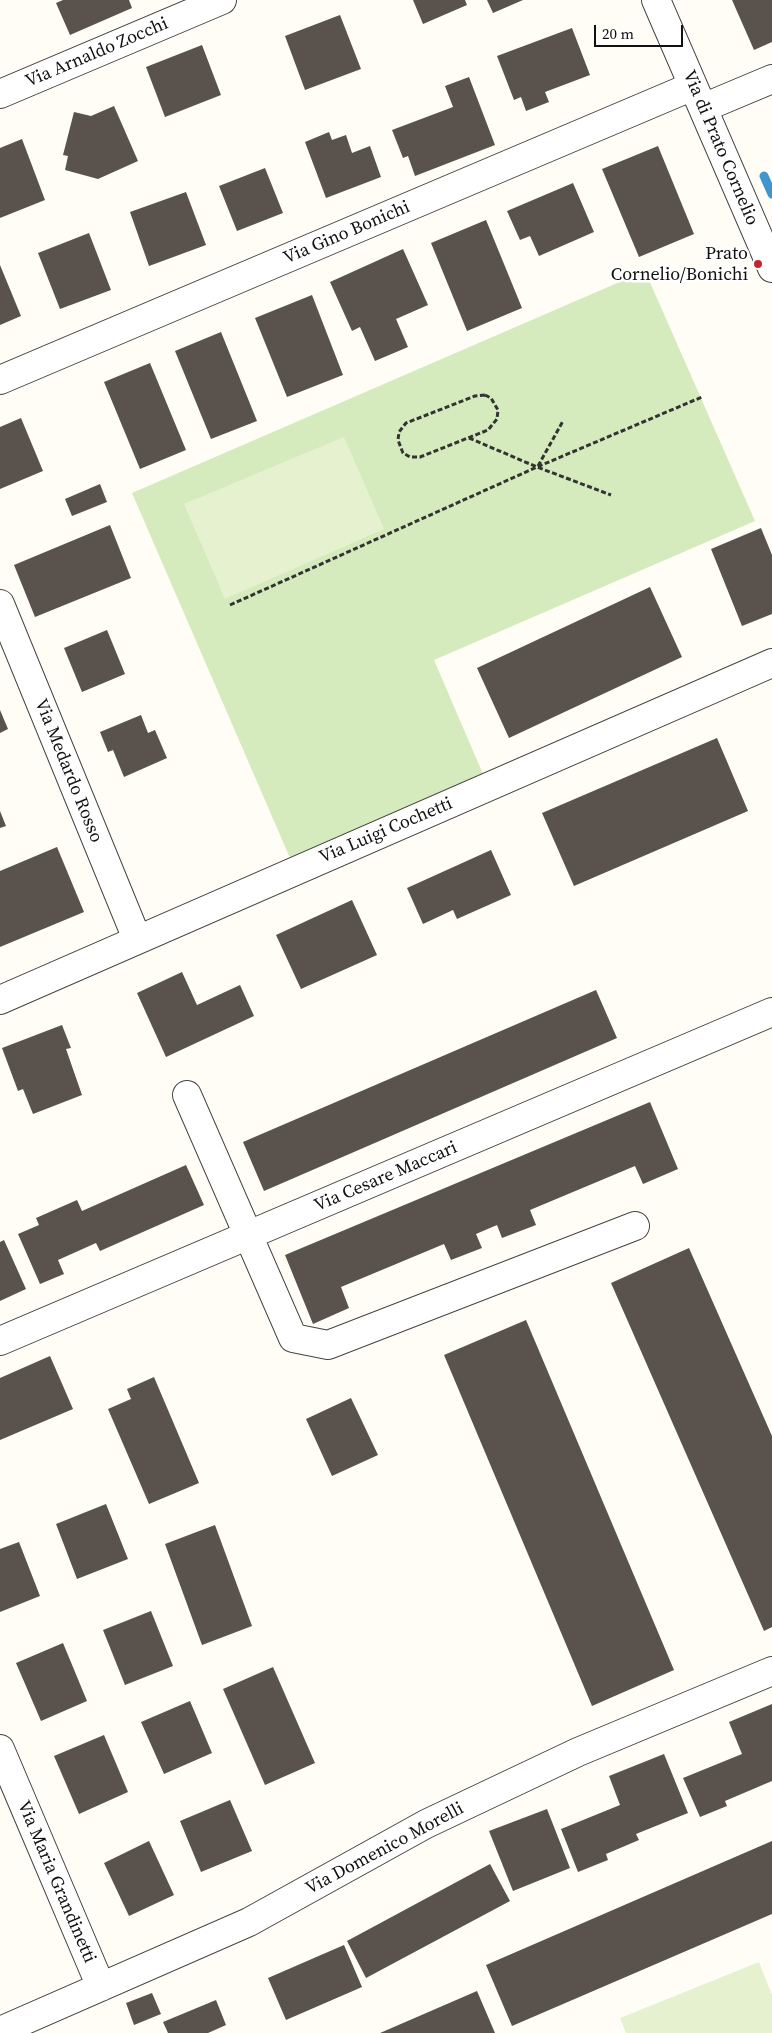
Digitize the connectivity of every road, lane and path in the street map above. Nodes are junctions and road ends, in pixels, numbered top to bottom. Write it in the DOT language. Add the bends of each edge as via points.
graph roads {
  1 [pos="222,0"];
  2 [pos="656,0"];
  3 [pos="772,79"];
  4 [pos="0,94"];
  5 [pos="698,97"];
  6 [pos="772,268"];
  7 [pos="0,380"];
  8 [pos="702,397"];
  9 [pos="562,421"];
  10 [pos="468,437"];
  11 [pos="537,468"];
  12 [pos="612,495"];
  13 [pos="0,604"];
  14 [pos="230,605"];
  15 [pos="772,663"];
  16 [pos="137,939"];
  17 [pos="0,1000"];
  18 [pos="772,1012"];
  19 [pos="187,1095"];
  20 [pos="635,1226"];
  21 [pos="249,1235"];
  22 [pos="0,1341"];
  23 [pos="772,1671"];
  24 [pos="0,1749"];
  25 [pos="101,1986"];
  26 [pos="0,2031"];
  1 -- 4 [label="street, Via Arnaldo Zocchi"];
  2 -- 5 [label="street, Via di Prato Cornelio"];
  3 -- 5 [label="street, Via Gino Bonichi"];
  5 -- 6 [label="street, Via di Prato Cornelio"];
  5 -- 7 [label="street, Via Gino Bonichi"];
  8 -- 11 [label="path"];
  9 -- 11 [label="path"];
  10 -- 10 [label="path" via="415,458 403,453 398,440 399,432 406,423 485,395 491,398 498,410 497,419 488,430"];
  10 -- 11 [label="path"];
  11 -- 12 [label="path"];
  11 -- 14 [label="path"];
  13 -- 16 [label="street, Via Medardo Rosso"];
  15 -- 16 [label="street, Via Luigi Cochetti"];
  16 -- 17 [label="street, Via Luigi Cochetti"];
  18 -- 21 [label="street, Via Cesare Maccari"];
  19 -- 21 [label="street"];
  20 -- 21 [label="street" via="328,1345 293,1338"];
  21 -- 22 [label="street, Via Cesare Maccari"];
  23 -- 25 [label="street, Via Domenico Morelli" via="578,1752 426,1824 249,1922"];
  24 -- 25 [label="street, Via Maria Grandinetti"];
  25 -- 26 [label="street, Via Domenico Morelli"];
}
